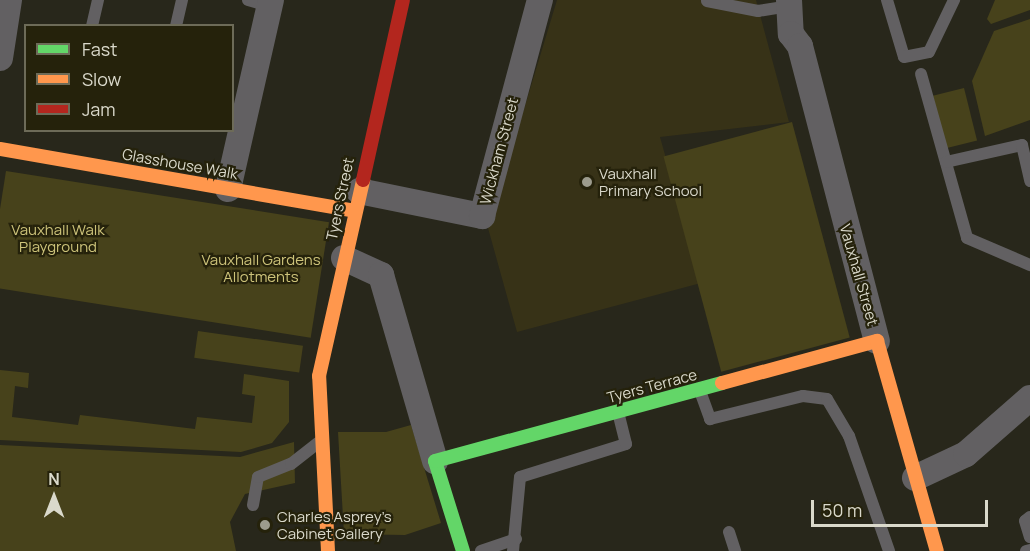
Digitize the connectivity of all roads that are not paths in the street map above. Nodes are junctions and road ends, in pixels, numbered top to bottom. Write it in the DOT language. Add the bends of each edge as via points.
graph roads {
  1 [pos="9,0"];
  2 [pos="98,0"];
  3 [pos="182,0"];
  4 [pos="403,0"];
  5 [pos="540,0"];
  6 [pos="887,0"];
  7 [pos="954,0"];
  8 [pos="707,1"];
  9 [pos="263,2"];
  10 [pos="789,3"];
  11 [pos="92,24"];
  12 [pos="176,24"];
  13 [pos="0,58"];
  14 [pos="921,74"];
  15 [pos="0,149"];
  16 [pos="946,162"];
  17 [pos="1030,181"];
  18 [pos="228,189"];
  19 [pos="356,201"];
  20 [pos="344,258"];
  21 [pos="1029,263"];
  22 [pos="877,341"];
  23 [pos="700,390"];
  24 [pos="1030,398"];
  25 [pos="617,412"];
  26 [pos="322,440"];
  27 [pos="435,461"];
  28 [pos="915,478"];
  29 [pos="253,505"];
  30 [pos="1030,517"];
  31 [pos="729,532"];
  32 [pos="1030,537"];
  33 [pos="515,545"];
  34 [pos="328,551"];
  35 [pos="463,551"];
  36 [pos="481,551"];
  37 [pos="735,551"];
  38 [pos="889,551"];
  39 [pos="936,551"];
  1 -- 13 [label="street"];
  2 -- 11 [label="lane"];
  3 -- 12 [label="lane"];
  4 -- 19 [label="street, Tyers Street"];
  5 -- 19 [label="street, Wickham Street" via="482,216"];
  6 -- 7 [label="lane" via="904,57 929,52"];
  8 -- 10 [label="lane" via="758,11"];
  9 -- 18 [label="street"];
  10 -- 22 [label="street, Vauxhall Street" via="791,34 800,46"];
  14 -- 16 [label="lane"];
  15 -- 18 [label="street, Glasshouse Walk"];
  16 -- 17 [label="lane" via="1022,145"];
  16 -- 21 [label="lane" via="967,238"];
  18 -- 19 [label="street, Glasshouse Walk"];
  19 -- 20 [label="street, Tyers Street"];
  20 -- 26 [label="street, Tyers Street" via="319,376"];
  20 -- 27 [label="street" via="381,276"];
  22 -- 23 [label="street, Tyers Terrace"];
  22 -- 28 [label="street, Vauxhall Street"];
  23 -- 25 [label="street, Tyers Terrace"];
  23 -- 38 [label="lane" via="710,419 803,396 827,399 849,436"];
  24 -- 28 [label="street" via="966,454"];
  25 -- 27 [label="street, Tyers Terrace"];
  25 -- 33 [label="lane" via="626,444 520,477"];
  26 -- 29 [label="lane" via="291,464 258,477"];
  26 -- 34 [label="street, Tyers Street"];
  27 -- 35 [label="street"];
  28 -- 39 [label="street, Vauxhall Street"];
  30 -- 32 [label="lane" via="1025,521"];
  31 -- 37 [label="lane"];
  33 -- 36 [label="lane"];
}
